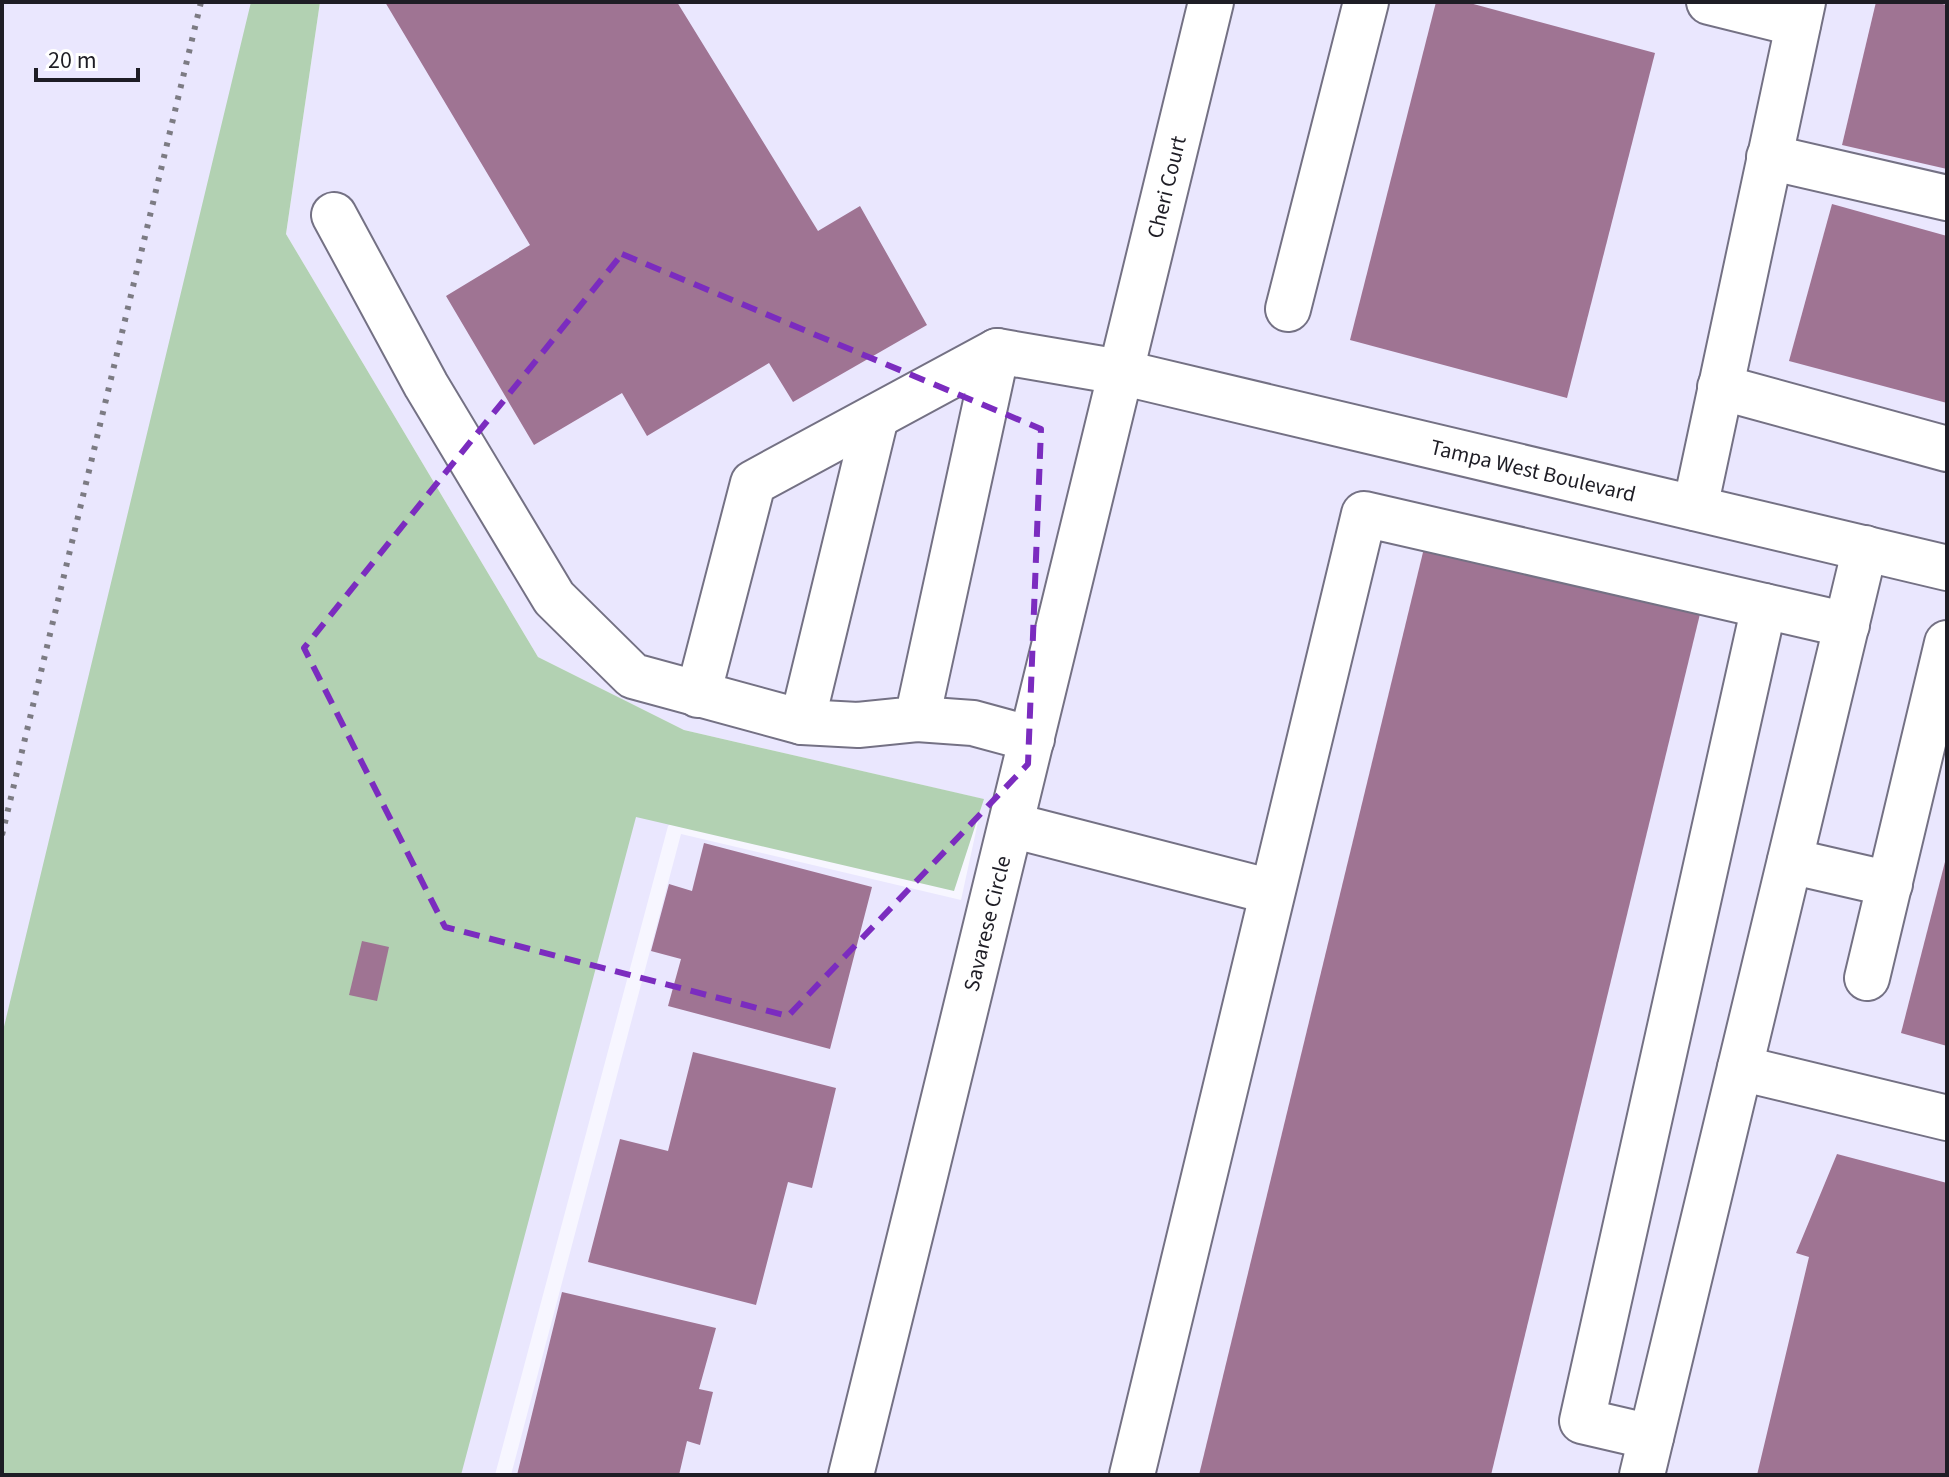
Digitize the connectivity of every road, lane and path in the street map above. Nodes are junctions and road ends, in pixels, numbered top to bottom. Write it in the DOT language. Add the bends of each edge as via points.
graph roads {
  1 [pos="1211,2"];
  2 [pos="1366,2"];
  3 [pos="1709,2"];
  4 [pos="1800,13"];
  5 [pos="1769,157"];
  6 [pos="1947,198"];
  7 [pos="334,215"];
  8 [pos="1288,309"];
  9 [pos="997,351"];
  10 [pos="1120,372"];
  11 [pos="1720,387"];
  12 [pos="876,417"];
  13 [pos="1947,449"];
  14 [pos="1695,508"];
  15 [pos="1865,548"];
  16 [pos="1947,568"];
  17 [pos="1764,606"];
  18 [pos="1847,625"];
  19 [pos="1947,643"];
  20 [pos="698,695"];
  21 [pos="917,719"];
  22 [pos="802,722"];
  23 [pos="1032,739"];
  24 [pos="1011,825"];
  25 [pos="1790,861"];
  26 [pos="1890,884"];
  27 [pos="1272,892"];
  28 [pos="1867,978"];
  29 [pos="1740,1068"];
  30 [pos="1947,1118"];
  31 [pos="1647,1456"];
  32 [pos="851,1475"];
  33 [pos="1132,1475"];
  1 -- 10 [label="street, Cheri Court"];
  2 -- 8 [label="street"];
  3 -- 4 [label="street"];
  4 -- 5 [label="street"];
  5 -- 6 [label="street"];
  5 -- 11 [label="street"];
  7 -- 20 [label="street" via="426,385 554,598 633,676"];
  9 -- 10 [label="street, Tampa West Boulevard"];
  9 -- 12 [label="street"];
  9 -- 21 [label="street"];
  10 -- 14 [label="street, Tampa West Boulevard"];
  10 -- 23 [label="street, Savarese Circle"];
  11 -- 13 [label="street"];
  11 -- 14 [label="street"];
  12 -- 20 [label="street" via="753,483"];
  12 -- 22 [label="street"];
  14 -- 15 [label="street, Tampa West Boulevard"];
  15 -- 16 [label="street, Tampa West Boulevard"];
  15 -- 18 [label="street"];
  17 -- 18 [label="street"];
  17 -- 27 [label="street" via="1364,514"];
  17 -- 31 [label="street" via="1582,1421"];
  18 -- 25 [label="street"];
  19 -- 26 [label="street"];
  20 -- 22 [label="street"];
  21 -- 22 [label="street" via="858,725"];
  21 -- 23 [label="street" via="973,723"];
  23 -- 24 [label="street, Savarese Circle"];
  24 -- 27 [label="street"];
  24 -- 32 [label="street, Savarese Circle"];
  25 -- 26 [label="street"];
  25 -- 29 [label="street"];
  26 -- 28 [label="street"];
  27 -- 33 [label="street"];
  29 -- 30 [label="street"];
  29 -- 31 [label="street"];
}
